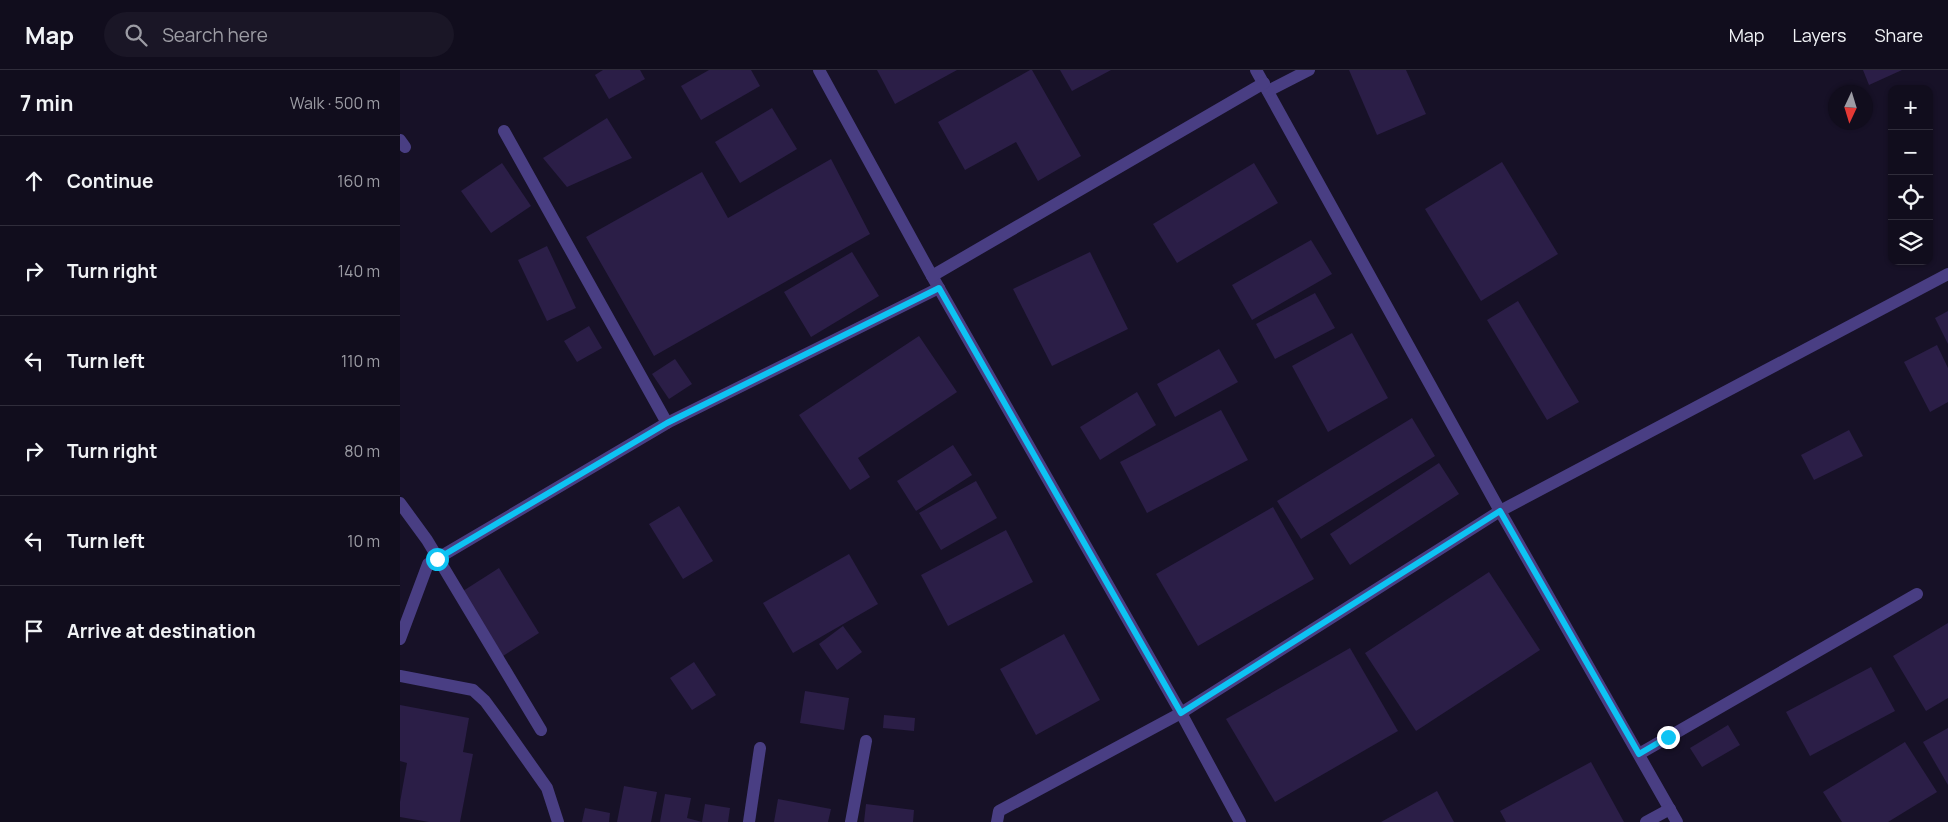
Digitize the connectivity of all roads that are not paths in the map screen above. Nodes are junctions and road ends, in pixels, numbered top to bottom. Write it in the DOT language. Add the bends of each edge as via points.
graph roads {
  1 [pos="819,70"];
  2 [pos="1256,70"];
  3 [pos="1309,70"];
  4 [pos="1266,87"];
  5 [pos="504,131"];
  6 [pos="1948,274"];
  7 [pos="932,276"];
  8 [pos="939,288"];
  9 [pos="667,423"];
  10 [pos="400,503"];
  11 [pos="1500,511"];
  12 [pos="437,559"];
  13 [pos="1917,594"];
  14 [pos="400,639"];
  15 [pos="400,676"];
  16 [pos="1181,713"];
  17 [pos="541,730"];
  18 [pos="866,740"];
  19 [pos="760,748"];
  20 [pos="1639,754"];
  21 [pos="1670,809"];
  22 [pos="558,822"];
  23 [pos="749,822"];
  24 [pos="851,822"];
  25 [pos="997,822"];
  26 [pos="1240,822"];
  27 [pos="1646,822"];
  28 [pos="1677,822"];
  1 -- 7 [label="street"];
  2 -- 4 [label="street"];
  3 -- 4 [label="street"];
  4 -- 7 [label="street"];
  4 -- 11 [label="street"];
  5 -- 9 [label="street"];
  6 -- 11 [label="street"];
  7 -- 8 [label="street"];
  8 -- 9 [label="street"];
  8 -- 16 [label="street"];
  9 -- 12 [label="street"];
  10 -- 12 [label="street"];
  11 -- 16 [label="street"];
  11 -- 20 [label="street"];
  12 -- 14 [label="street" via="428,564"];
  12 -- 17 [label="street"];
  13 -- 20 [label="street"];
  15 -- 22 [label="street" via="473,690 485,701 547,788"];
  16 -- 25 [label="street" via="999,811"];
  16 -- 26 [label="street"];
  18 -- 24 [label="street"];
  19 -- 23 [label="street"];
  20 -- 21 [label="street"];
  21 -- 27 [label="street"];
  21 -- 28 [label="street"];
}
